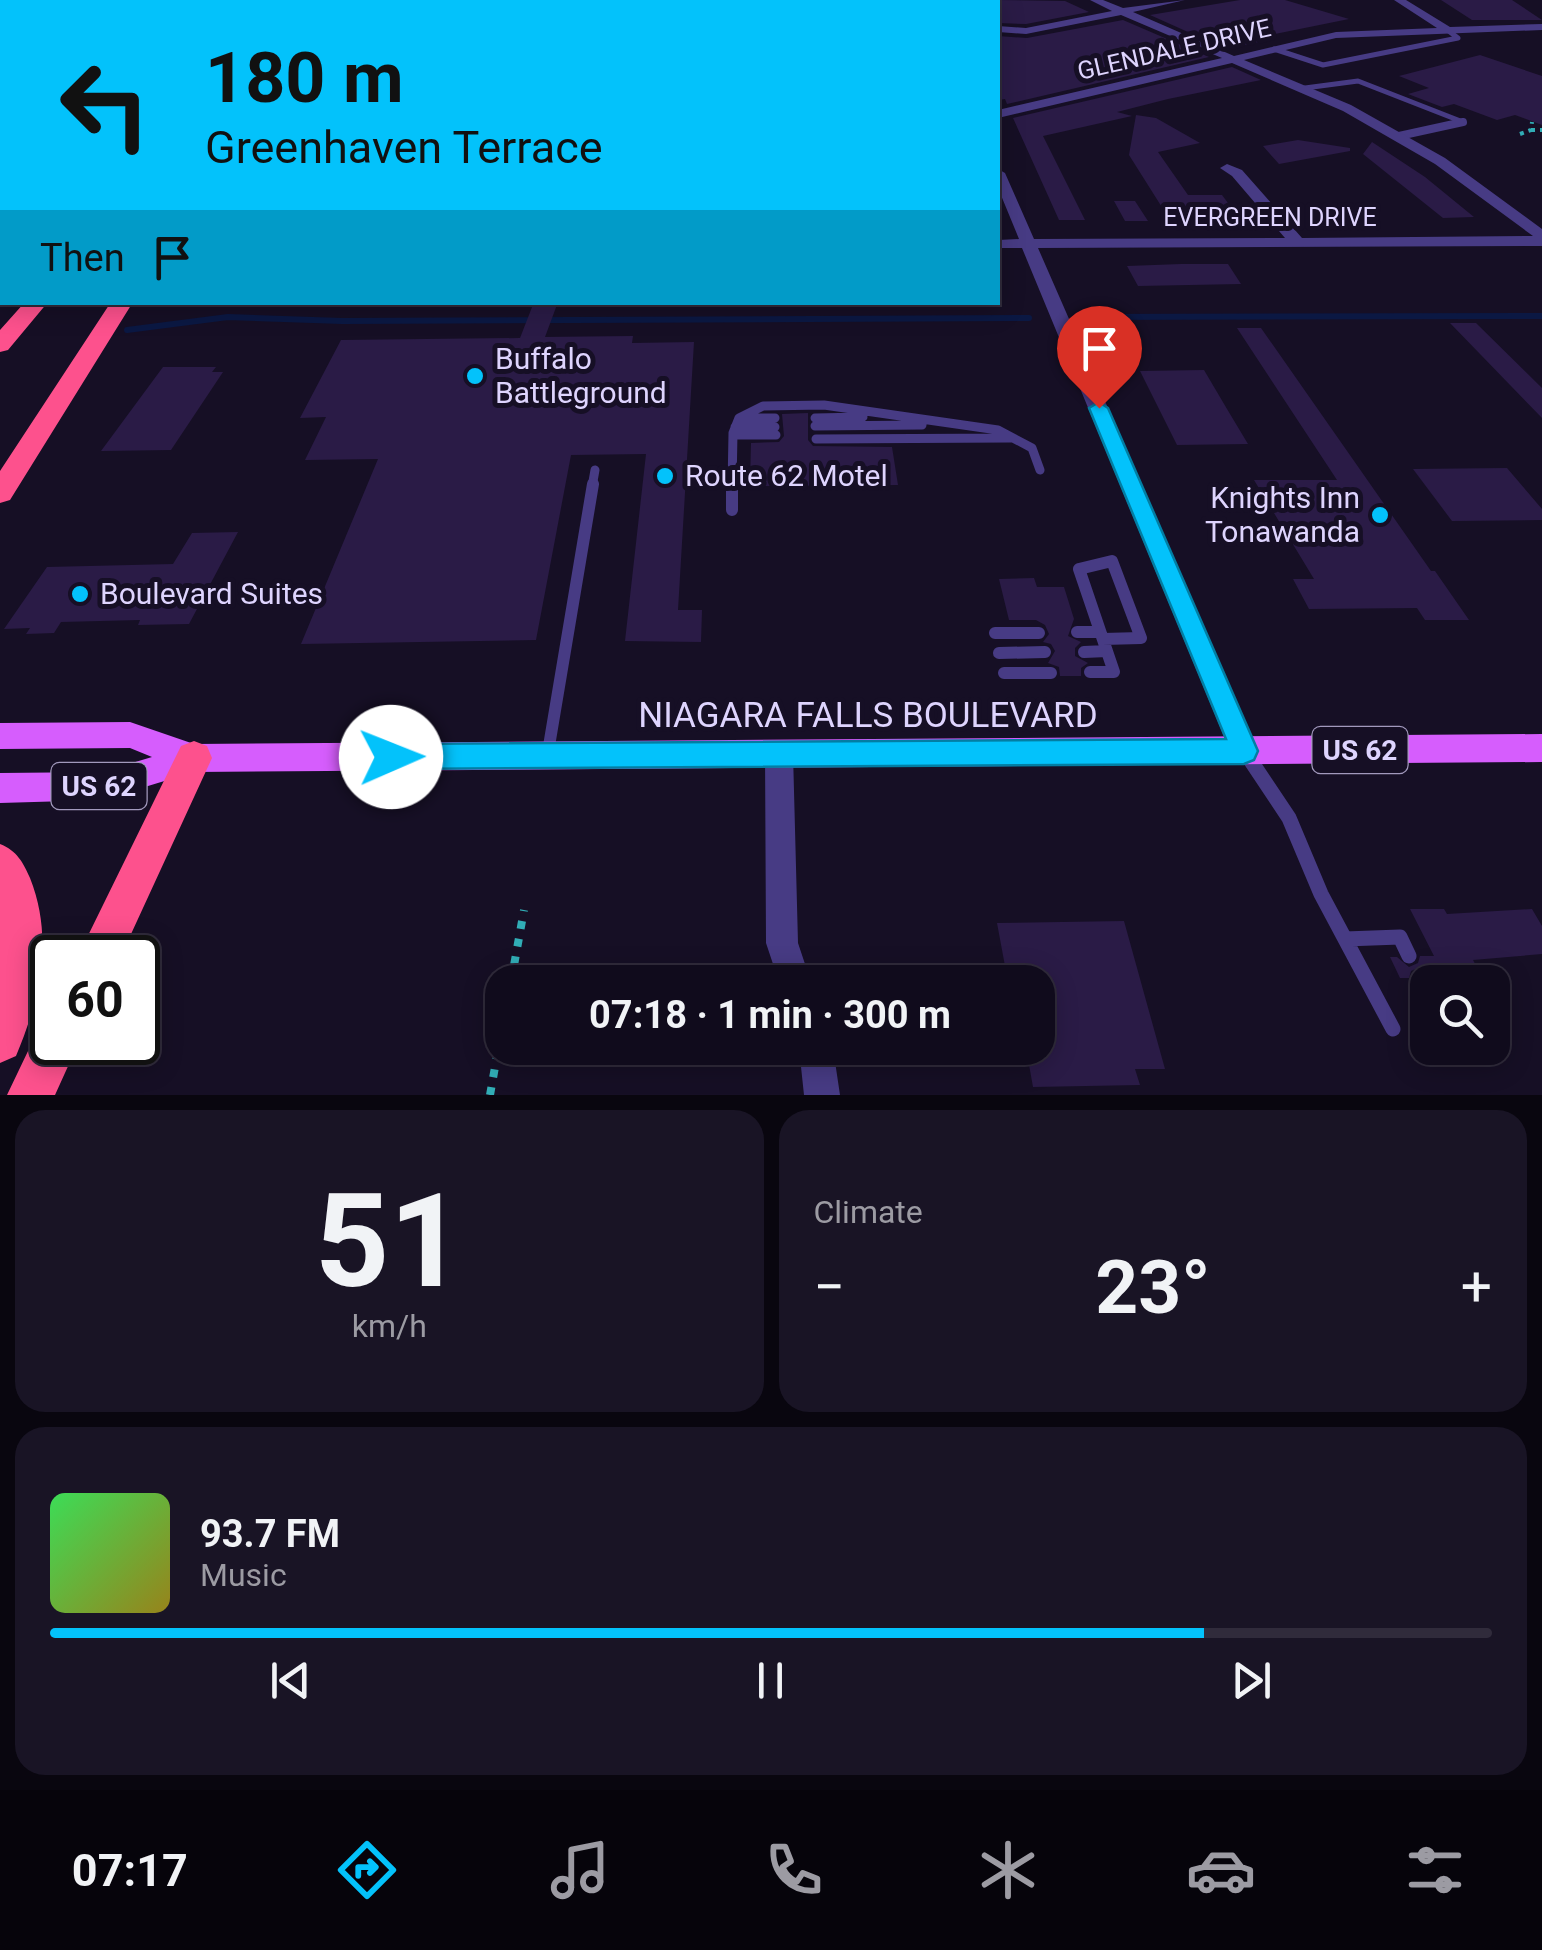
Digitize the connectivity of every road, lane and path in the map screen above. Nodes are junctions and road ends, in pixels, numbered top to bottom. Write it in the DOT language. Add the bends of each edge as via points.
graph roads {
  1 [pos="1094,0"];
  2 [pos="1180,0"];
  3 [pos="1400,0"];
  4 [pos="1122,12"];
  5 [pos="1542,27"];
  6 [pos="1000,29"];
  7 [pos="1446,29"];
  8 [pos="1274,49"];
  9 [pos="1235,58"];
  10 [pos="1305,88"];
  11 [pos="1000,114"];
  12 [pos="1532,122"];
  13 [pos="1531,130"];
  14 [pos="1542,130"];
  15 [pos="1520,134"];
  16 [pos="1399,136"];
  17 [pos="1228,168"];
  18 [pos="1000,178"];
  19 [pos="1542,238"];
  20 [pos="1297,242"];
  21 [pos="1000,244"];
  22 [pos="1028,244"];
  23 [pos="34,305"];
  24 [pos="120,305"];
  25 [pos="0,346"];
  26 [pos="863,411"];
  27 [pos="903,416"];
  28 [pos="962,425"];
  29 [pos="738,426"];
  30 [pos="815,426"];
  31 [pos="1006,433"];
  32 [pos="1019,438"];
  33 [pos="594,470"];
  34 [pos="1040,470"];
  35 [pos="0,493"];
  36 [pos="732,510"];
  37 [pos="1078,632"];
  38 [pos="995,633"];
  39 [pos="1039,633"];
  40 [pos="1103,641"];
  41 [pos="1045,652"];
  42 [pos="1084,652"];
  43 [pos="999,653"];
  44 [pos="1090,672"];
  45 [pos="1050,673"];
  46 [pos="1004,674"];
  47 [pos="0,736"];
  48 [pos="1542,748"];
  49 [pos="1244,751"];
  50 [pos="779,753"];
  51 [pos="548,756"];
  52 [pos="194,758"];
  53 [pos="0,788"];
  54 [pos="0,864"];
  55 [pos="524,910"];
  56 [pos="109,935"];
  57 [pos="1345,938"];
  58 [pos="1409,956"];
  59 [pos="514,965"];
  60 [pos="789,965"];
  61 [pos="1393,1029"];
  62 [pos="0,1040"];
  63 [pos="45,1065"];
  64 [pos="495,1065"];
  65 [pos="818,1065"];
  66 [pos="31,1095"];
  67 [pos="490,1095"];
  68 [pos="822,1095"];
  1 -- 4 [label="street"];
  2 -- 4 [label="street"];
  3 -- 7 [label="street"];
  4 -- 6 [label="street" via="1026,31"];
  4 -- 9 [label="street"];
  5 -- 7 [label="street, GLENDALE DRIVE"];
  7 -- 8 [label="street, GLENDALE DRIVE" via="1353,32"];
  7 -- 8 [label="lane" via="1458,38 1323,65"];
  8 -- 9 [label="street, GLENDALE DRIVE"];
  9 -- 10 [label="street"];
  9 -- 11 [label="street, GLENDALE DRIVE"];
  10 -- 16 [label="street"];
  10 -- 16 [label="lane" via="1358,81 1463,122"];
  12 -- 13 [label="path"];
  13 -- 14 [label="path"];
  13 -- 15 [label="path"];
  16 -- 19 [label="street" via="1481,188"];
  17 -- 20 [label="street"];
  18 -- 22 [label="street"];
  19 -- 20 [label="street, EVERGREEN DRIVE"];
  20 -- 22 [label="street, EVERGREEN DRIVE"];
  21 -- 22 [label="street, EVERGREEN DRIVE"];
  22 -- 49 [label="street"];
  23 -- 25 [label="highway"];
  24 -- 35 [label="highway"];
  26 -- 27 [label="lane"];
  26 -- 29 [label="lane" via="764,406"];
  26 -- 30 [label="lane"];
  27 -- 28 [label="lane"];
  27 -- 30 [label="lane"];
  28 -- 30 [label="lane"];
  28 -- 31 [label="lane"];
  29 -- 29 [label="lane" via="775,426"];
  29 -- 36 [label="lane"];
  30 -- 31 [label="lane"];
  30 -- 32 [label="lane"];
  31 -- 32 [label="lane"];
  32 -- 34 [label="lane" via="1032,448"];
  33 -- 51 [label="lane"];
  37 -- 40 [label="lane"];
  38 -- 39 [label="lane"];
  40 -- 40 [label="lane" via="1079,569 1112,561 1141,638"];
  40 -- 42 [label="lane"];
  40 -- 44 [label="lane" via="1114,672"];
  41 -- 43 [label="lane"];
  45 -- 46 [label="lane"];
  47 -- 52 [label="main road, NIAGARA FALLS BOULEVARD / US 62" via="130,735"];
  48 -- 49 [label="main road, NIAGARA FALLS BOULEVARD / US 62"];
  49 -- 50 [label="main road, NIAGARA FALLS BOULEVARD / US 62"];
  49 -- 57 [label="lane" via="1289,818"];
  50 -- 51 [label="main road, NIAGARA FALLS BOULEVARD / US 62"];
  50 -- 60 [label="street" via="782,943"];
  51 -- 52 [label="main road, NIAGARA FALLS BOULEVARD / US 62"];
  52 -- 53 [label="main road, NIAGARA FALLS BOULEVARD / US 62" via="102,786"];
  52 -- 56 [label="highway"];
  54 -- 62 [label="highway" via="16,891 22,958"];
  55 -- 59 [label="path"];
  57 -- 58 [label="lane" via="1400,937"];
  57 -- 61 [label="lane"];
  63 -- 66 [label="highway"];
  64 -- 67 [label="path"];
  65 -- 68 [label="street"];
}
